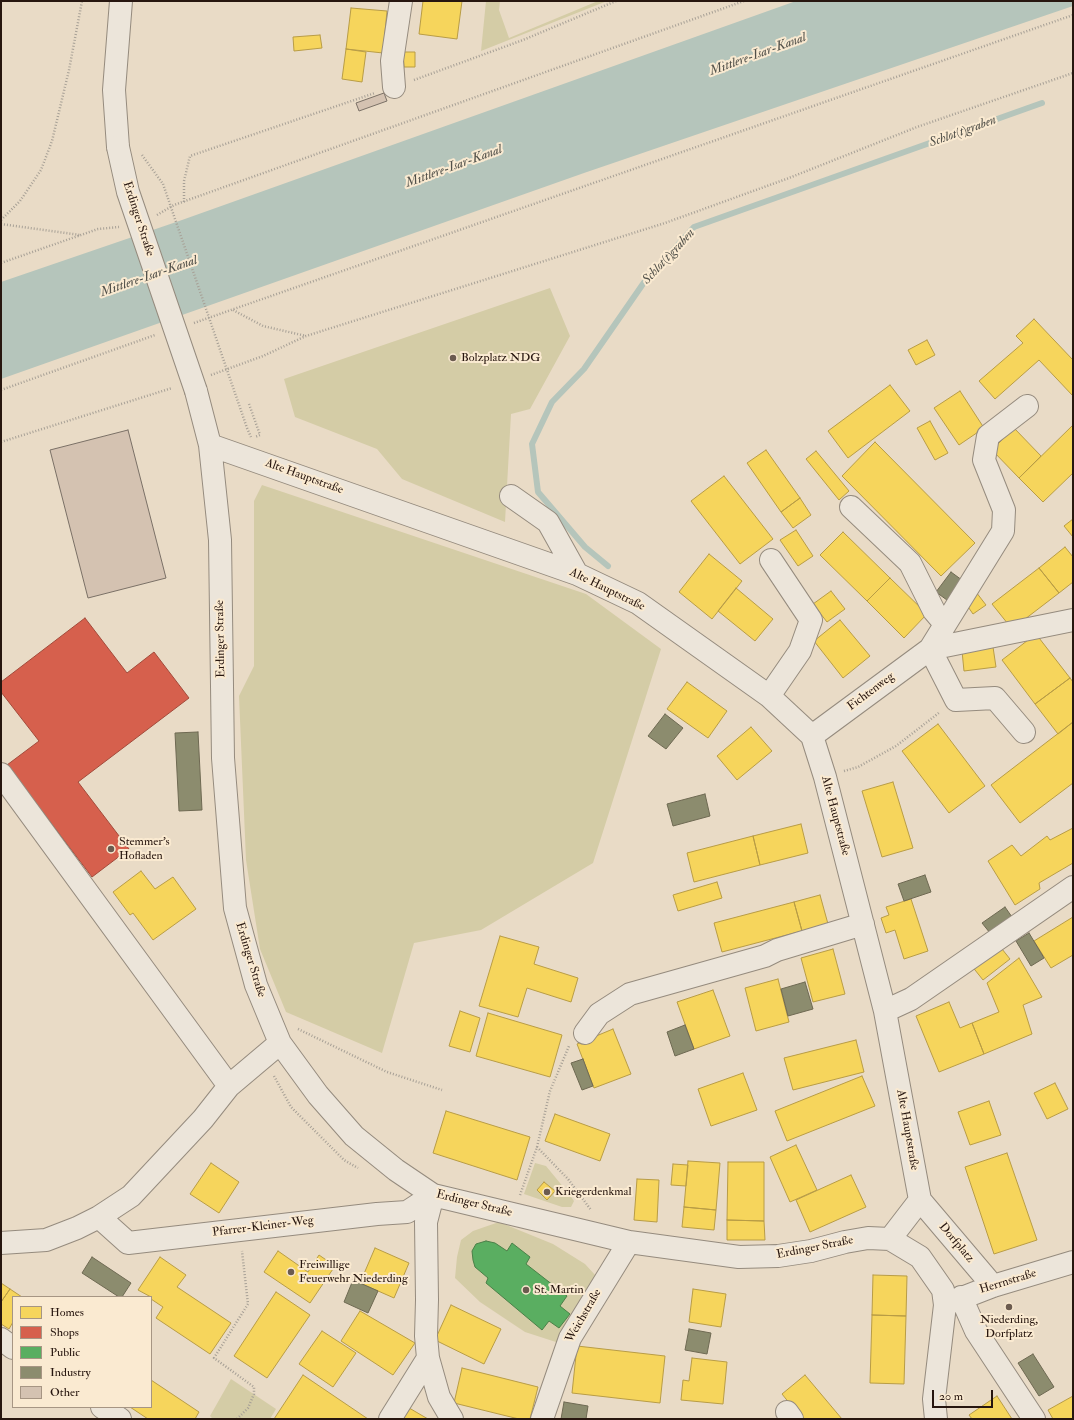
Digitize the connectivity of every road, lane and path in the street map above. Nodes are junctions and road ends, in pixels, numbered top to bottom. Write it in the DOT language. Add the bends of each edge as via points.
graph roads {
  1 [pos="82,1"];
  2 [pos="121,1"];
  3 [pos="402,1"];
  4 [pos="616,1"];
  5 [pos="744,1"];
  6 [pos="1073,15"];
  7 [pos="1073,73"];
  8 [pos="394,87"];
  9 [pos="163,184"];
  10 [pos="184,202"];
  11 [pos="154,217"];
  12 [pos="1,220"];
  13 [pos="1,224"];
  14 [pos="120,227"];
  15 [pos="80,236"];
  16 [pos="1,263"];
  17 [pos="233,310"];
  18 [pos="187,325"];
  19 [pos="157,335"];
  20 [pos="306,336"];
  21 [pos="194,384"];
  22 [pos="1,390"];
  23 [pos="249,404"];
  24 [pos="1027,406"];
  25 [pos="247,428"];
  26 [pos="256,437"];
  27 [pos="1,442"];
  28 [pos="210,445"];
  29 [pos="511,496"];
  30 [pos="851,507"];
  31 [pos="771,560"];
  32 [pos="577,574"];
  33 [pos="1072,621"];
  34 [pos="945,624"];
  35 [pos="930,648"];
  36 [pos="769,696"];
  37 [pos="956,700"];
  38 [pos="1024,732"];
  39 [pos="812,736"];
  40 [pos="1,774"];
  41 [pos="825,777"];
  42 [pos="1073,887"];
  43 [pos="863,924"];
  44 [pos="886,1011"];
  45 [pos="585,1033"];
  46 [pos="279,1040"];
  47 [pos="229,1086"];
  48 [pos="442,1090"];
  49 [pos="433,1195"];
  50 [pos="920,1200"];
  51 [pos="511,1214"];
  52 [pos="99,1217"];
  53 [pos="239,1230"];
  54 [pos="602,1235"];
  55 [pos="890,1239"];
  56 [pos="629,1242"];
  57 [pos="1,1243"];
  58 [pos="1073,1262"];
  59 [pos="993,1286"];
  60 [pos="953,1301"];
  61 [pos="1,1339"];
  62 [pos="12,1347"];
  63 [pos="428,1358"];
  64 [pos="104,1408"];
  65 [pos="120,1419"];
  66 [pos="237,1419"];
  67 [pos="390,1419"];
  68 [pos="452,1419"];
  69 [pos="542,1419"];
  70 [pos="936,1419"];
  71 [pos="1034,1419"];
  1 -- 12 [label="path" via="52,141 41,170 20,201"];
  2 -- 21 [label="street, Erdinger Straße, bridge" via="114,90 118,147 128,192"];
  3 -- 8 [label="street" via="392,61"];
  4 -- 8 [label="path" via="523,40"];
  5 -- 10 [label="path"];
  6 -- 17 [label="path"];
  7 -- 20 [label="path" via="917,127 789,178 665,223"];
  8 -- 10 [label="path" via="190,156 184,181"];
  9 -- 25 [label="path, bridge"];
  10 -- 11 [label="path"];
  13 -- 15 [label="path"];
  14 -- 15 [label="path" via="98,229"];
  15 -- 16 [label="path"];
  17 -- 18 [label="path"];
  17 -- 20 [label="path" via="263,326"];
  19 -- 22 [label="path"];
  20 -- 21 [label="path"];
  21 -- 27 [label="path"];
  21 -- 28 [label="street, Erdinger Straße"];
  23 -- 26 [label="path" via="260,435"];
  24 -- 34 [label="street, Fichtenweg" via="988,436 984,460 1004,510 1003,531"];
  28 -- 32 [label="street, Alte Hauptstraße"];
  28 -- 46 [label="street, Erdinger Straße" via="220,540 223,758 235,908 256,985"];
  29 -- 32 [label="street" via="548,522"];
  30 -- 34 [label="street" via="910,563 934,611"];
  31 -- 36 [label="street" via="811,620 800,651"];
  32 -- 36 [label="street, Alte Hauptstraße" via="638,603"];
  33 -- 35 [label="street, Fichtenweg"];
  34 -- 35 [label="street, Fichtenweg"];
  35 -- 37 [label="street"];
  35 -- 39 [label="street, Fichtenweg"];
  36 -- 39 [label="street, Alte Hauptstraße"];
  37 -- 38 [label="street" via="995,698"];
  37 -- 41 [label="path" via="896,746 858,767"];
  39 -- 41 [label="street, Alte Hauptstraße"];
  40 -- 47 [label="street"];
  41 -- 43 [label="street, Alte Hauptstraße"];
  42 -- 44 [label="street" via="911,999"];
  43 -- 44 [label="street, Alte Hauptstraße"];
  43 -- 45 [label="street" via="765,956 630,994 600,1014"];
  44 -- 50 [label="street, Alte Hauptstraße"];
  46 -- 47 [label="street"];
  46 -- 48 [label="path" via="293,1027 387,1072"];
  46 -- 49 [label="street, Erdinger Straße" via="318,1095 354,1136 396,1170"];
  47 -- 52 [label="street" via="203,1119 131,1196"];
  49 -- 51 [label="street, Erdinger Straße"];
  49 -- 53 [label="street, Pfarrer-Kleiner-Weg" via="407,1212"];
  49 -- 63 [label="street" via="426,1222"];
  50 -- 55 [label="street"];
  50 -- 59 [label="street, Dorfplatz"];
  51 -- 54 [label="street, Erdinger Straße"];
  51 -- 54 [label="path" via="527,1179 537,1147 568,1179 600,1223"];
  52 -- 53 [label="street, Pfarrer-Kleiner-Weg" via="128,1243"];
  52 -- 57 [label="street" via="46,1240"];
  53 -- 66 [label="path" via="248,1304 214,1358 254,1387 248,1408"];
  54 -- 56 [label="street, Erdinger Straße"];
  55 -- 56 [label="street, Erdinger Straße" via="868,1238 778,1256 739,1257"];
  55 -- 60 [label="street, Erdinger Straße" via="920,1257"];
  56 -- 69 [label="street, Weichstraße" via="570,1338"];
  58 -- 59 [label="street, Herrnstraße"];
  59 -- 60 [label="street, Herrnstraße"];
  60 -- 70 [label="street, Erdinger Straße" via="934,1399"];
  60 -- 71 [label="street"];
  61 -- 62 [label="street"];
  63 -- 67 [label="street"];
  63 -- 68 [label="street" via="439,1397"];
  64 -- 65 [label="street"];
}
